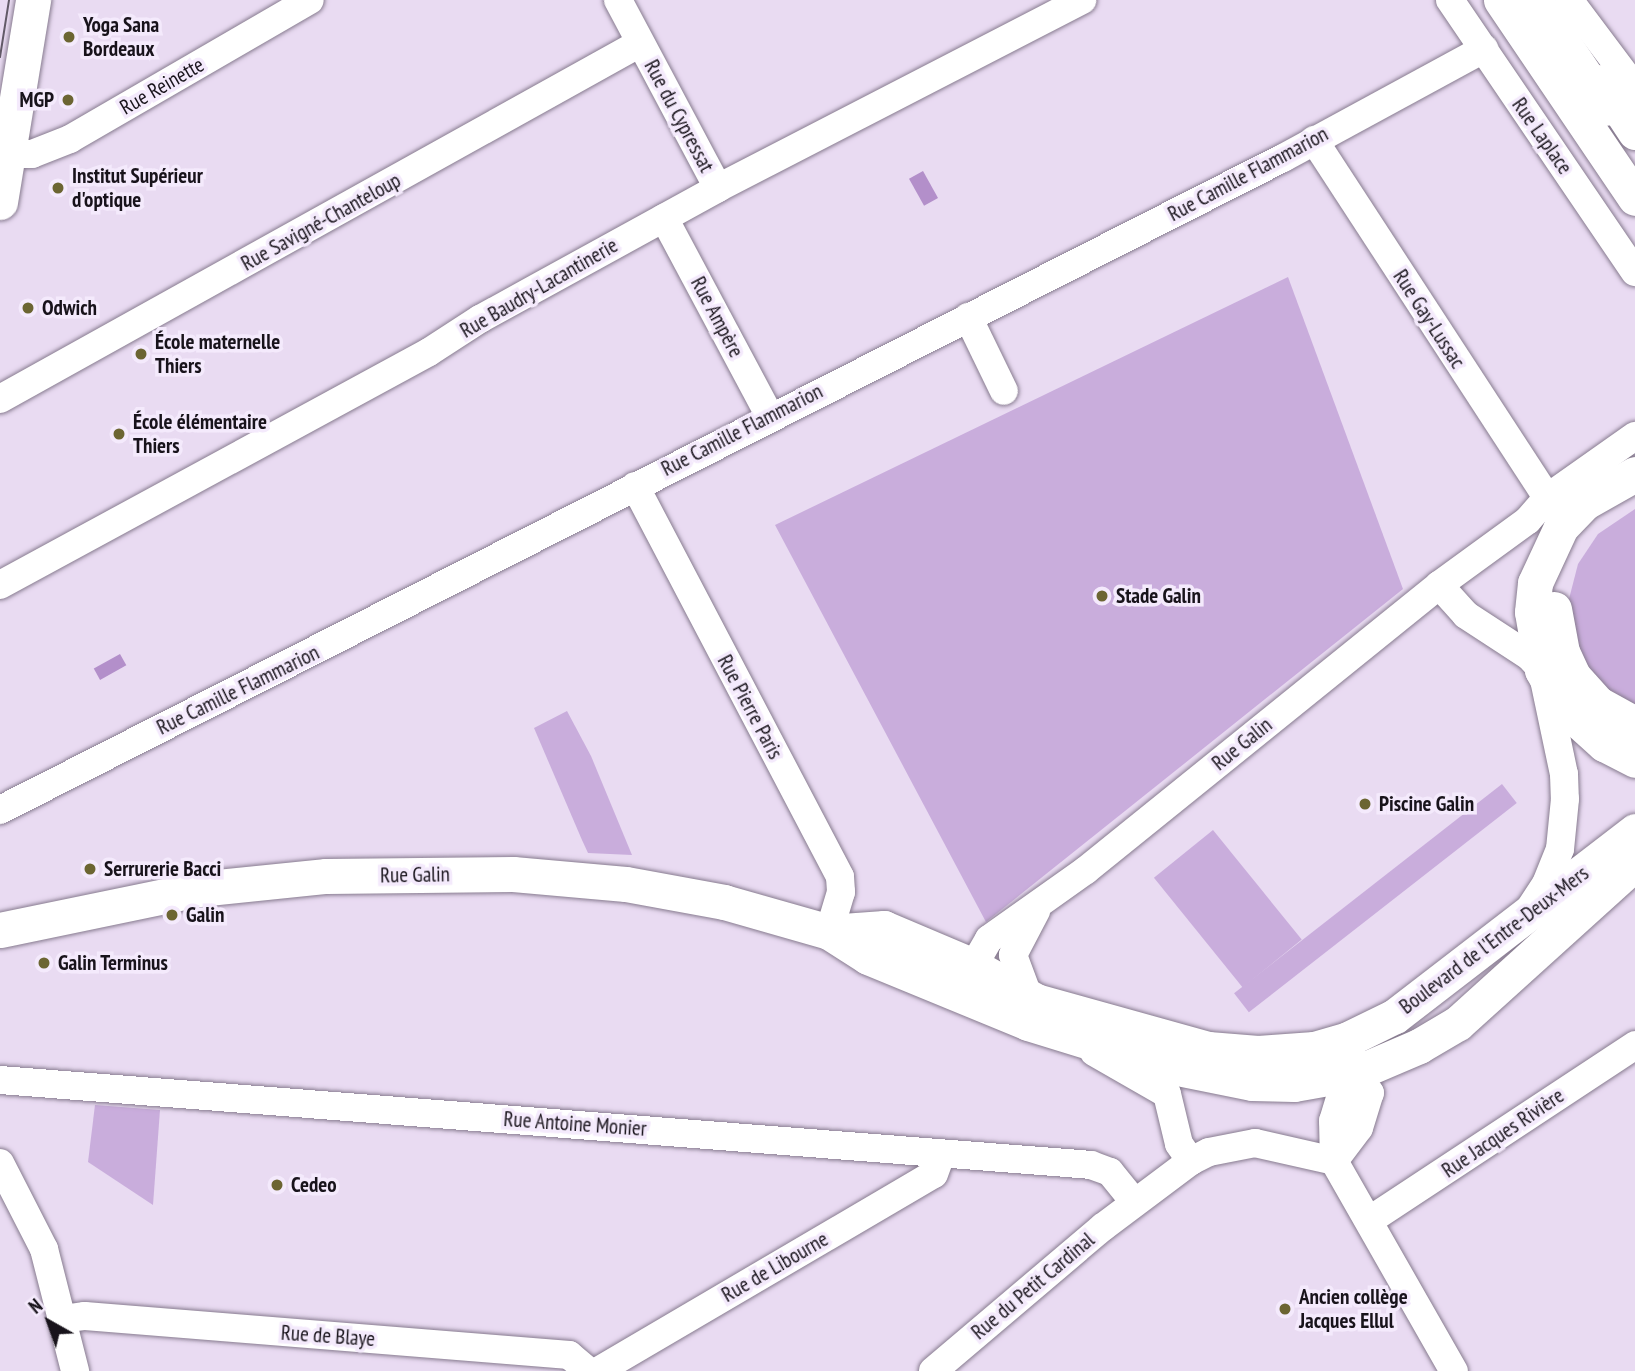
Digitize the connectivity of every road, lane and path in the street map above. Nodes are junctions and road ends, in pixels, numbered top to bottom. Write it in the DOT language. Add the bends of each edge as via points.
graph roads {
  1 [pos="33,0"];
  2 [pos="310,0"];
  3 [pos="618,0"];
  4 [pos="1082,0"];
  5 [pos="1450,0"];
  6 [pos="1501,0"];
  7 [pos="1549,4"];
  8 [pos="640,43"];
  9 [pos="1484,49"];
  10 [pos="1635,88"];
  11 [pos="1635,132"];
  12 [pos="1314,140"];
  13 [pos="8,154"];
  14 [pos="1623,155"];
  15 [pos="718,188"];
  16 [pos="1635,198"];
  17 [pos="0,202"];
  18 [pos="1635,206"];
  19 [pos="664,218"];
  20 [pos="1635,272"];
  21 [pos="968,317"];
  22 [pos="1004,391"];
  23 [pos="0,399"];
  24 [pos="769,415"];
  25 [pos="1635,436"];
  26 [pos="1635,474"];
  27 [pos="635,486"];
  28 [pos="1635,495"];
  29 [pos="1547,498"];
  30 [pos="0,585"];
  31 [pos="1439,585"];
  32 [pos="1542,670"];
  33 [pos="1635,724"];
  34 [pos="1635,760"];
  35 [pos="0,810"];
  36 [pos="1635,831"];
  37 [pos="1635,863"];
  38 [pos="1635,879"];
  39 [pos="1044,899"];
  40 [pos="1583,909"];
  41 [pos="1526,914"];
  42 [pos="0,930"];
  43 [pos="830,932"];
  44 [pos="965,980"];
  45 [pos="1028,998"];
  46 [pos="1067,1035"];
  47 [pos="1348,1039"];
  48 [pos="1635,1045"];
  49 [pos="1356,1073"];
  50 [pos="0,1080"];
  51 [pos="941,1155"];
  52 [pos="1191,1161"];
  53 [pos="1334,1161"];
  54 [pos="0,1163"];
  55 [pos="1134,1202"];
  56 [pos="1370,1220"];
  57 [pos="63,1319"];
  58 [pos="75,1371"];
  59 [pos="588,1371"];
  60 [pos="598,1371"];
  61 [pos="933,1371"];
  62 [pos="1454,1371"];
  1 -- 13 [label="main road"];
  2 -- 13 [label="street, Rue Reinette" via="70,139 32,155"];
  3 -- 8 [label="street, Rue du Cypressat"];
  4 -- 15 [label="street, Rue Baudry-Lacantinerie"];
  5 -- 9 [label="street, Rue Laplace"];
  6 -- 14 [label="main road"];
  7 -- 10 [label="street"];
  7 -- 11 [label="main road"];
  7 -- 14 [label="main road"];
  8 -- 15 [label="street, Rue du Cypressat"];
  8 -- 23 [label="street, Rue Savigné-Chanteloup"];
  9 -- 12 [label="street, Rue Camille Flammarion"];
  9 -- 20 [label="street, Rue Laplace"];
  12 -- 21 [label="street, Rue Camille Flammarion"];
  12 -- 29 [label="street, Rue Gay-Lussac"];
  13 -- 17 [label="main road"];
  14 -- 16 [label="main road"];
  14 -- 18 [label="main road"];
  15 -- 19 [label="street, Rue Baudry-Lacantinerie"];
  19 -- 24 [label="street, Rue Ampère"];
  19 -- 30 [label="street, Rue Baudry-Lacantinerie" via="429,352"];
  21 -- 22 [label="street"];
  21 -- 24 [label="street, Rue Camille Flammarion"];
  24 -- 27 [label="street, Rue Camille Flammarion"];
  25 -- 29 [label="street, Rue Galin"];
  26 -- 32 [label="main road" via="1584,503 1561,527 1545,555 1532,612"];
  27 -- 35 [label="street, Rue Camille Flammarion"];
  27 -- 43 [label="street, Rue Pierre Paris" via="839,877 841,892"];
  28 -- 33 [label="main road" via="1595,517 1575,540 1562,563 1553,614 1573,676 1597,703"];
  29 -- 31 [label="street, Rue Galin" via="1528,520"];
  31 -- 32 [label="street" via="1466,615 1529,656"];
  31 -- 39 [label="street, Rue Galin"];
  32 -- 34 [label="main road" via="1576,721 1604,744"];
  32 -- 41 [label="street" via="1565,799 1560,849 1547,882"];
  36 -- 41 [label="main road, Boulevard de l'Entre-Deux-Mers"];
  37 -- 40 [label="main road, Boulevard de l'Entre-Deux-Mers"];
  38 -- 40 [label="main road"];
  39 -- 44 [label="street, Rue Galin" via="989,939"];
  39 -- 45 [label="street" via="1013,955"];
  40 -- 49 [label="main road, Boulevard de l'Entre-Deux-Mers" via="1458,1023"];
  41 -- 47 [label="main road, Boulevard de l'Entre-Deux-Mers" via="1395,1016"];
  42 -- 43 [label="main road, Rue Galin" via="212,888 326,876 450,874 573,879 678,892"];
  43 -- 44 [label="main road, Rue Galin" via="868,957"];
  44 -- 45 [label="main road, Boulevard de l'Entre-Deux-Mers"];
  44 -- 46 [label="main road, Boulevard de l'Entre-Deux-Mers"];
  45 -- 47 [label="main road, Boulevard de l'Entre-Deux-Mers" via="1233,1052 1314,1049"];
  46 -- 49 [label="main road, Boulevard de l'Entre-Deux-Mers" via="1168,1066 1252,1083 1310,1083"];
  46 -- 52 [label="street" via="1167,1094 1179,1144"];
  47 -- 49 [label="street"];
  48 -- 56 [label="street, Rue Jacques Rivière"];
  49 -- 53 [label="street" via="1370,1093 1359,1128"];
  50 -- 51 [label="street, Rue Antoine Monier"];
  51 -- 55 [label="street, Rue Antoine Monier" via="1102,1167"];
  51 -- 60 [label="street, Rue de Libourne" via="934,1174"];
  52 -- 53 [label="street, Rue du Petit Cardinal" via="1209,1152 1255,1143"];
  52 -- 55 [label="street, Rue du Petit Cardinal"];
  53 -- 56 [label="street"];
  54 -- 57 [label="street" via="44,1249"];
  55 -- 61 [label="street, Rue du Petit Cardinal"];
  56 -- 62 [label="street"];
  57 -- 58 [label="street"];
  57 -- 59 [label="street, Rue de Blaye" via="85,1316 569,1355"];
}
